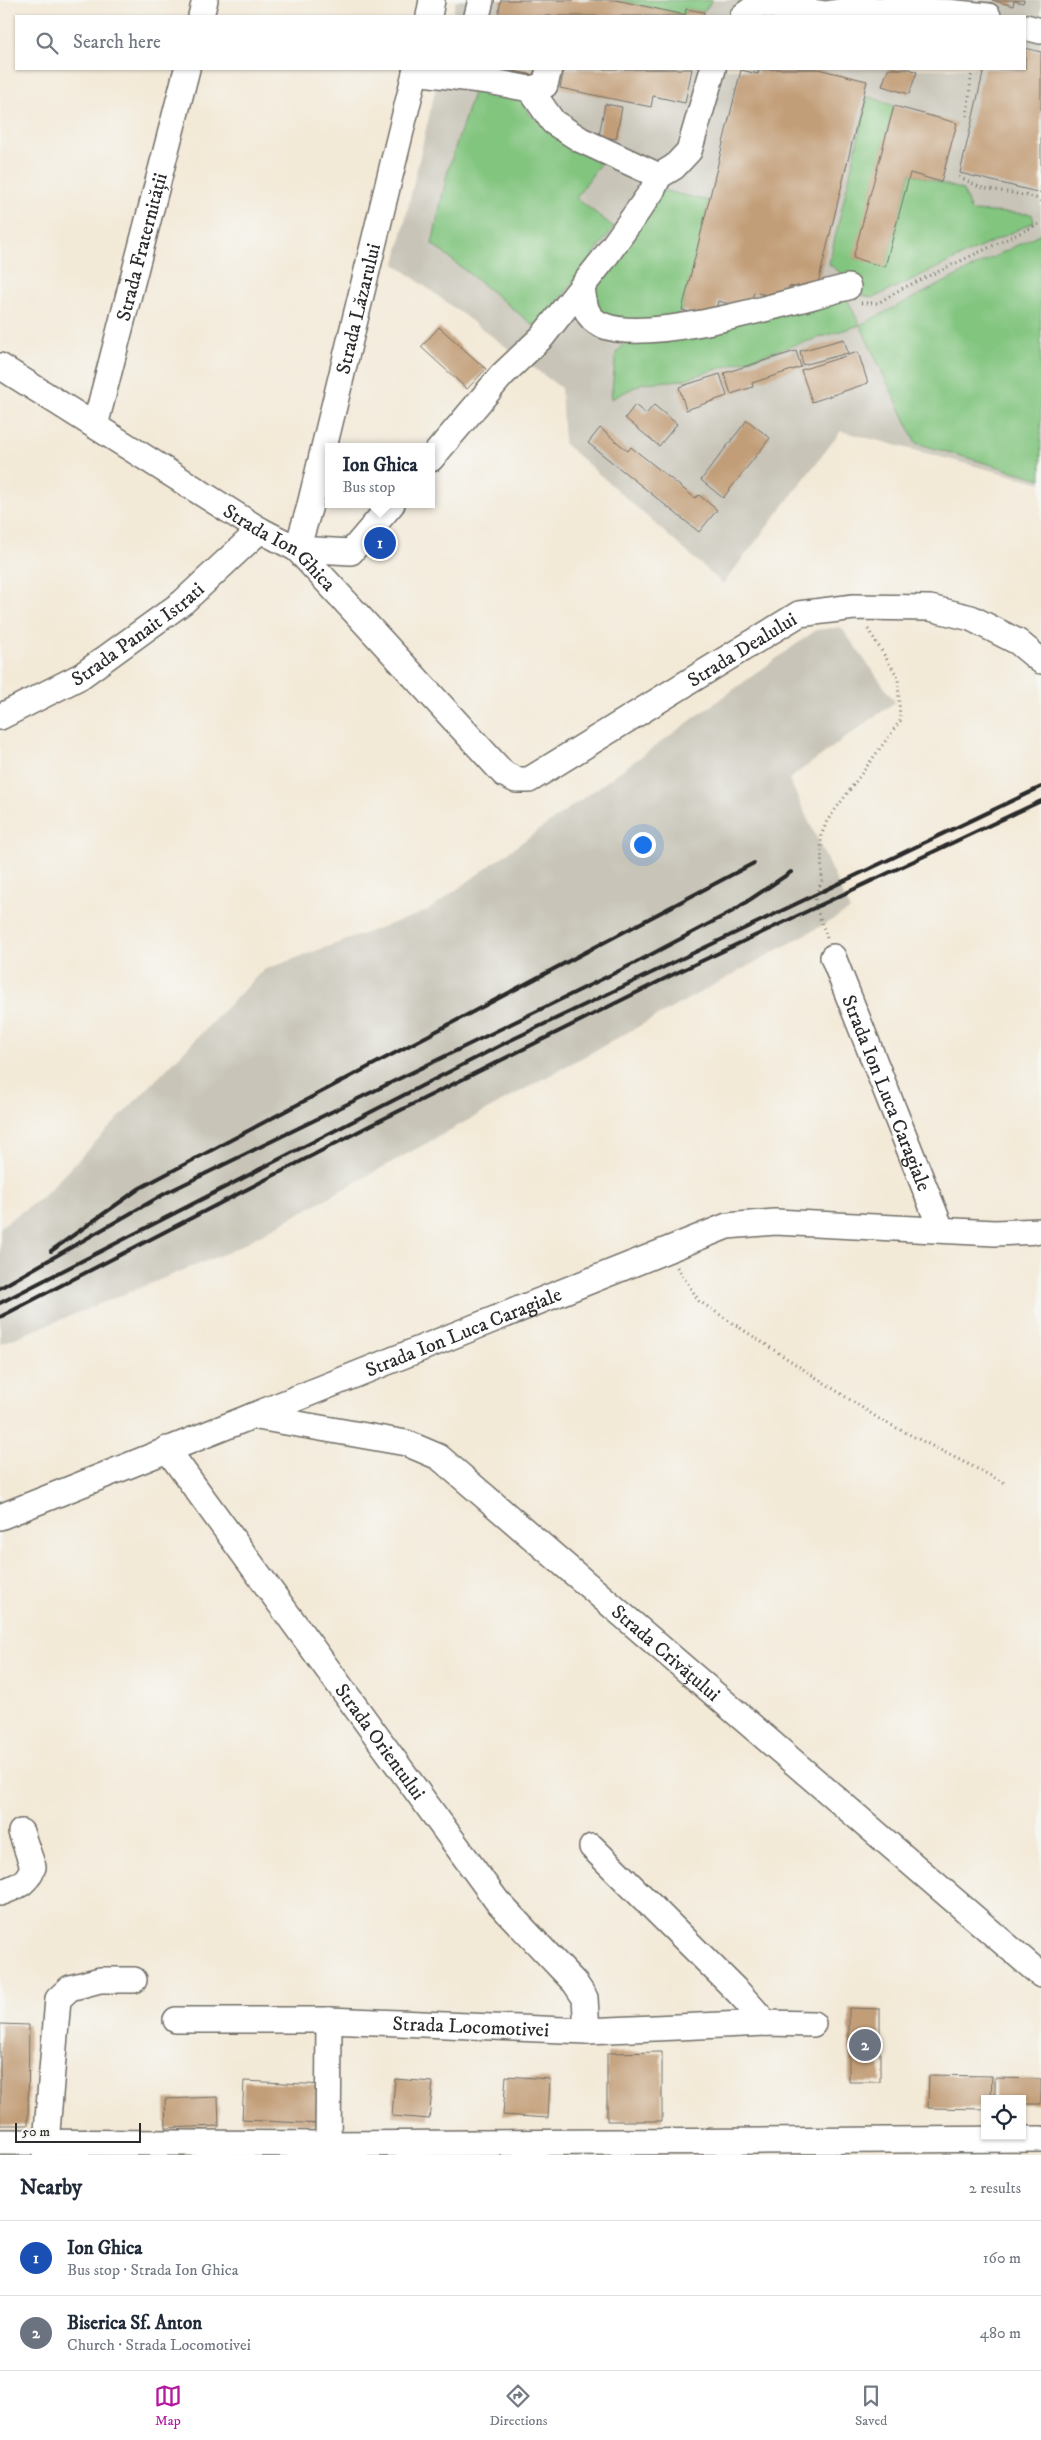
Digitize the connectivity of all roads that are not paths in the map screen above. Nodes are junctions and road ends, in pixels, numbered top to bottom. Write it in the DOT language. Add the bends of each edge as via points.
graph roads {
  1 [pos="205,0"];
  2 [pos="432,0"];
  3 [pos="481,0"];
  4 [pos="914,6"];
  5 [pos="753,7"];
  6 [pos="201,15"];
  7 [pos="428,15"];
  8 [pos="477,15"];
  9 [pos="980,15"];
  10 [pos="1026,27"];
  11 [pos="1041,31"];
  12 [pos="188,70"];
  13 [pos="415,70"];
  14 [pos="549,70"];
  15 [pos="713,70"];
  16 [pos="462,73"];
  17 [pos="530,89"];
  18 [pos="659,176"];
  19 [pos="582,287"];
  20 [pos="848,287"];
  21 [pos="0,366"];
  22 [pos="95,426"];
  23 [pos="326,443"];
  24 [pos="325,446"];
  25 [pos="435,454"];
  26 [pos="389,508"];
  27 [pos="260,530"];
  28 [pos="297,549"];
  29 [pos="1041,661"];
  30 [pos="0,717"];
  31 [pos="516,780"];
  32 [pos="833,957"];
  33 [pos="942,1229"];
  34 [pos="1041,1231"];
  35 [pos="252,1416"];
  36 [pos="168,1449"];
  37 [pos="0,1517"];
  38 [pos="21,1832"];
  39 [pos="592,1847"];
  40 [pos="0,1892"];
  41 [pos="1041,1974"];
  42 [pos="134,1980"];
  43 [pos="176,2020"];
  44 [pos="329,2020"];
  45 [pos="766,2023"];
  46 [pos="813,2024"];
  47 [pos="587,2031"];
  48 [pos="1041,2139"];
  49 [pos="0,2142"];
  50 [pos="46,2148"];
  51 [pos="648,2148"];
  52 [pos="328,2149"];
  1 -- 6 [label="street"];
  2 -- 7 [label="street"];
  3 -- 8 [label="street"];
  4 -- 5 [label="street" via="826,14"];
  4 -- 9 [label="street"];
  10 -- 11 [label="street"];
  12 -- 22 [label="street, Strada Fraternității"];
  13 -- 16 [label="street"];
  13 -- 23 [label="street, Strada Lăzarului"];
  14 -- 17 [label="street" via="545,85"];
  15 -- 18 [label="street" via="689,151 674,167"];
  16 -- 17 [label="street"];
  17 -- 18 [label="street" via="553,122 581,140"];
  18 -- 19 [label="street"];
  19 -- 20 [label="street" via="586,312 600,325 621,330 682,327"];
  19 -- 25 [label="street" via="542,337 502,375"];
  21 -- 22 [label="street, Strada Ion Ghica"];
  22 -- 27 [label="street, Strada Ion Ghica"];
  24 -- 28 [label="street, Strada Lăzarului"];
  26 -- 28 [label="street" via="351,552"];
  27 -- 28 [label="street, Strada Ion Ghica"];
  27 -- 30 [label="street, Strada Panait Istrati" via="184,602 81,676"];
  28 -- 31 [label="street, Strada Ion Ghica" via="504,774"];
  29 -- 31 [label="street, Strada Dealului" via="1018,642 971,618 930,608 854,607 799,614 529,780"];
  32 -- 33 [label="street, Strada Ion Luca Caragiale"];
  33 -- 34 [label="street, Strada Ion Luca Caragiale" via="995,1234"];
  33 -- 35 [label="street, Strada Ion Luca Caragiale" via="776,1222 727,1226"];
  35 -- 36 [label="street, Strada Ion Luca Caragiale"];
  35 -- 41 [label="street, Strada Crivățului" via="406,1443 440,1457"];
  36 -- 37 [label="street, Strada Ion Luca Caragiale"];
  36 -- 47 [label="street, Strada Orientului" via="497,1901 575,1983 585,1998"];
  38 -- 40 [label="street" via="33,1867 29,1878 22,1884"];
  39 -- 45 [label="street"];
  42 -- 50 [label="street" via="100,1980 70,1988 58,1998"];
  43 -- 44 [label="street, Strada Locomotivei"];
  44 -- 47 [label="street, Strada Locomotivei"];
  44 -- 52 [label="street"];
  45 -- 46 [label="street, Strada Locomotivei"];
  45 -- 47 [label="street, Strada Locomotivei"];
  48 -- 51 [label="street"];
  49 -- 50 [label="street"];
  50 -- 52 [label="street"];
  51 -- 52 [label="street"];
}
